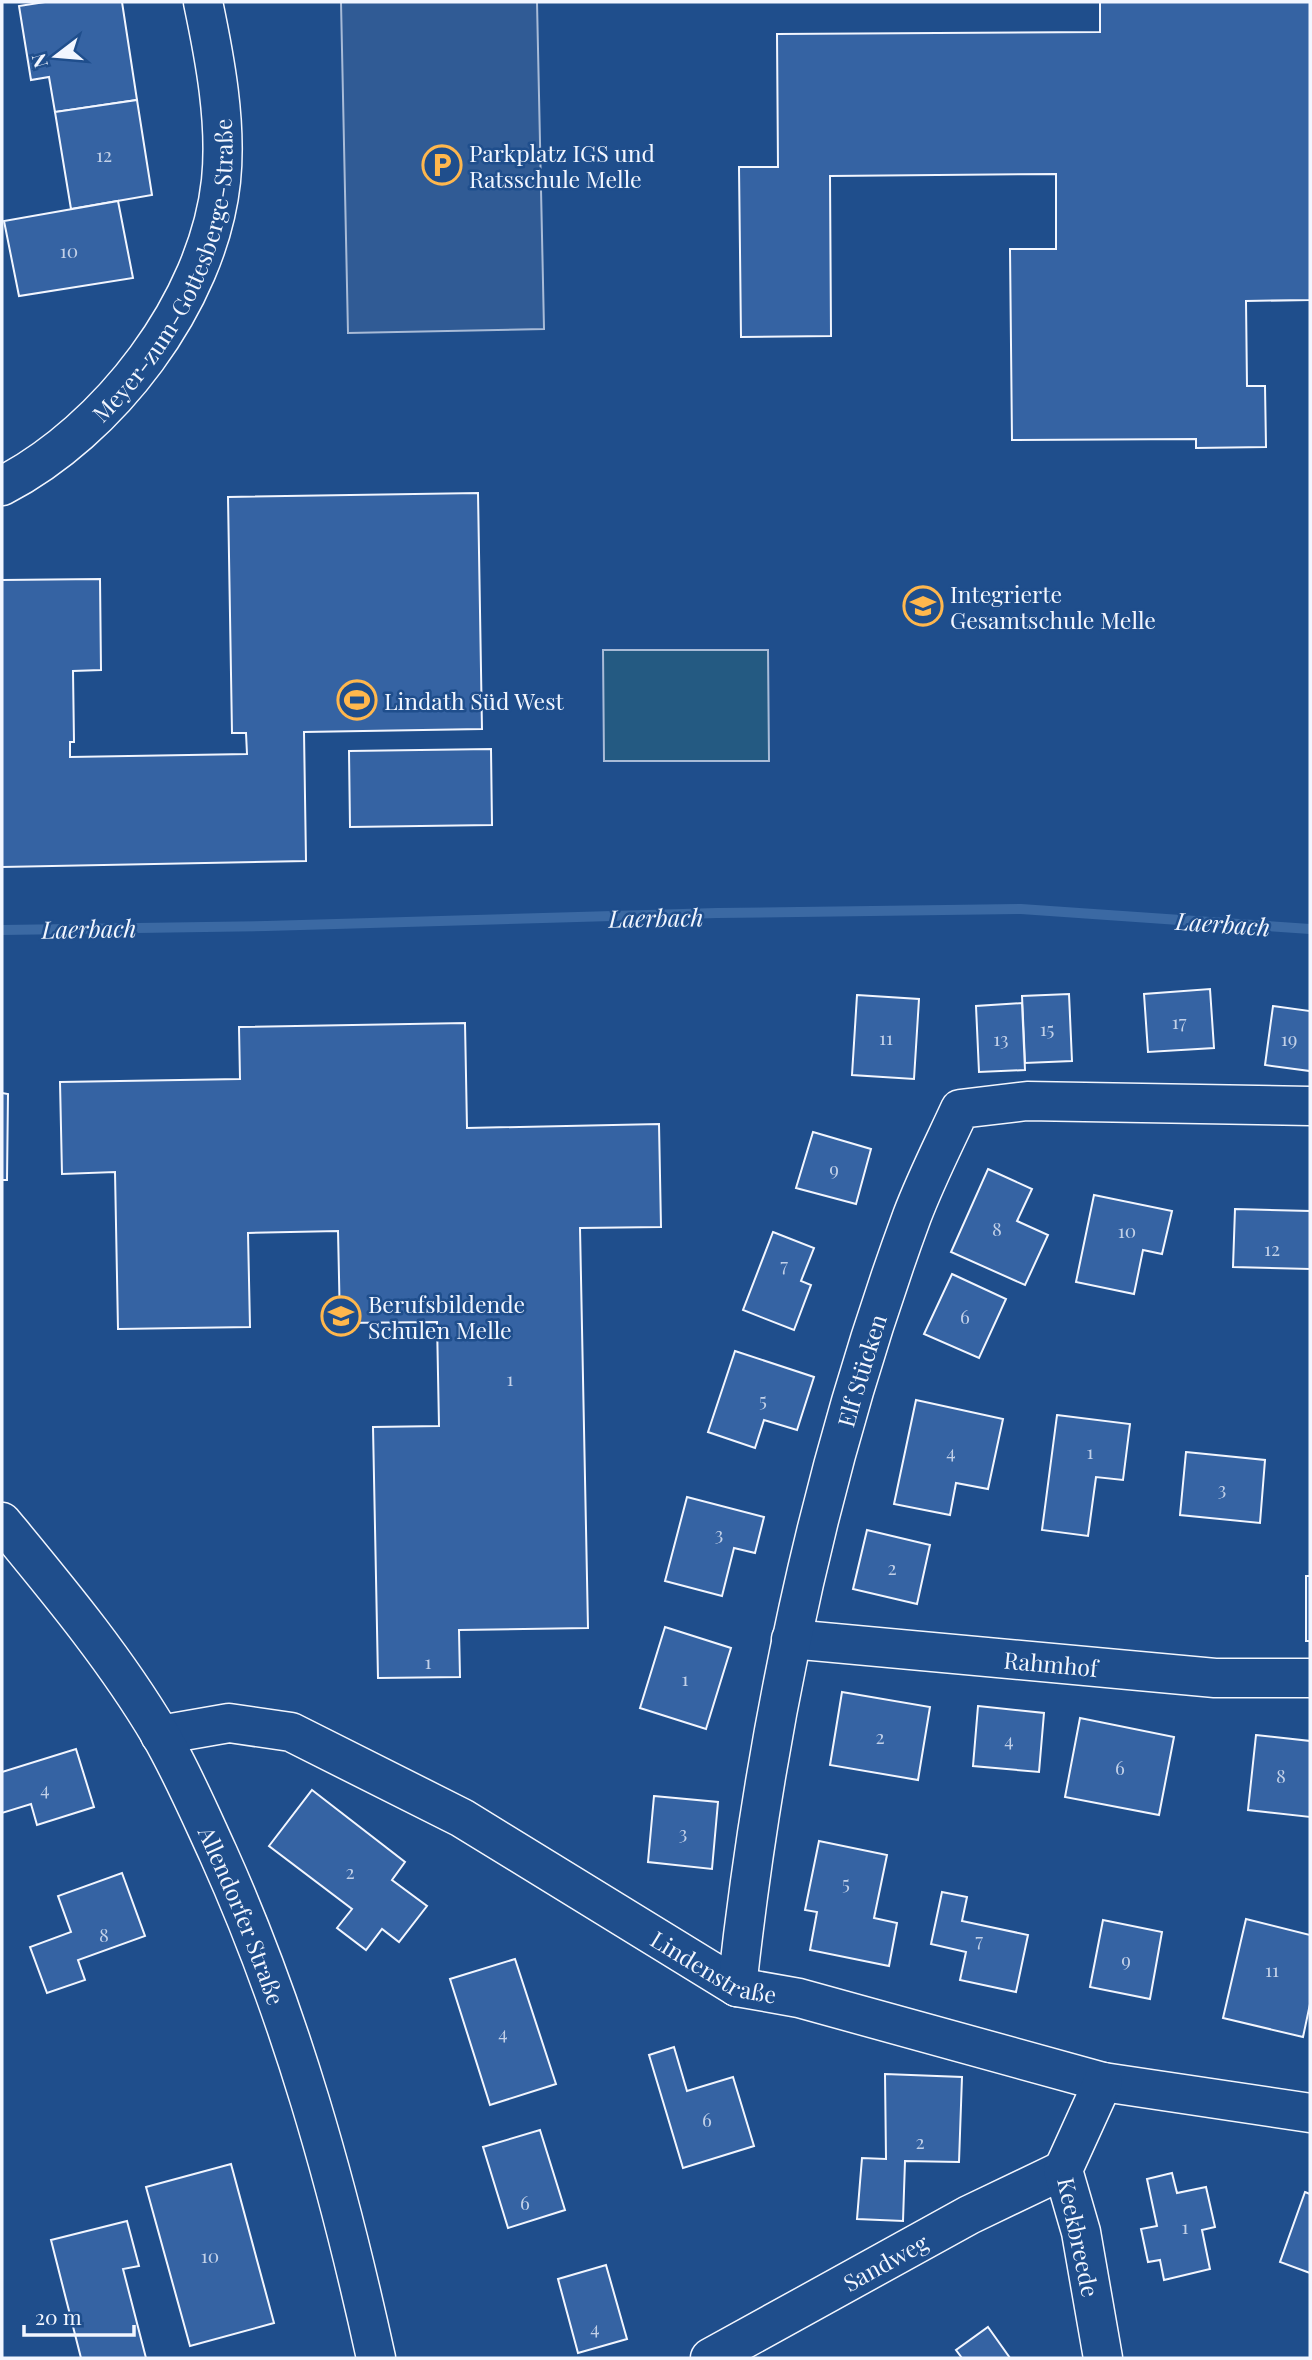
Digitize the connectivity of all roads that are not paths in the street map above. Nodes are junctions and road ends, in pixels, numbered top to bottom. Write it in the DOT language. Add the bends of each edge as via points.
graph roads {
  1 [pos="203,2"];
  2 [pos="2,486"];
  3 [pos="1310,1106"];
  4 [pos="2,1522"];
  5 [pos="791,1639"];
  6 [pos="1310,1678"];
  7 [pos="160,1735"];
  8 [pos="737,1987"];
  9 [pos="1103,2082"];
  10 [pos="1310,2113"];
  11 [pos="1063,2170"];
  12 [pos="720,2356"];
  13 [pos="376,2358"];
  14 [pos="1103,2358"];
  1 -- 2 [label="street, Meyer-zum-Gottesberge-Straße" via="214,50 221,181 206,245 183,303 146,358 86,425 28,473"];
  3 -- 5 [label="street, Elf Stücken" via="1027,1101 960,1109 913,1214 830,1468"];
  4 -- 7 [label="street, Allendorfer Straße" via="90,1629"];
  5 -- 6 [label="street, Rahmhof" via="1215,1678"];
  5 -- 8 [label="street, Elf Stücken" via="751,1855"];
  7 -- 8 [label="street, Lindenstraße" via="229,1723 291,1732 462,1818"];
  7 -- 13 [label="street, Allendorfer Straße" via="247,1918 294,2043 331,2171"];
  8 -- 9 [label="street, Lindenstraße" via="799,1998"];
  9 -- 10 [label="street, Lindenstraße"];
  9 -- 11 [label="street, Keekbreede"];
  11 -- 12 [label="street, Sandweg" via="969,2215"];
  11 -- 14 [label="street, Keekbreede" via="1081,2232"];
}
